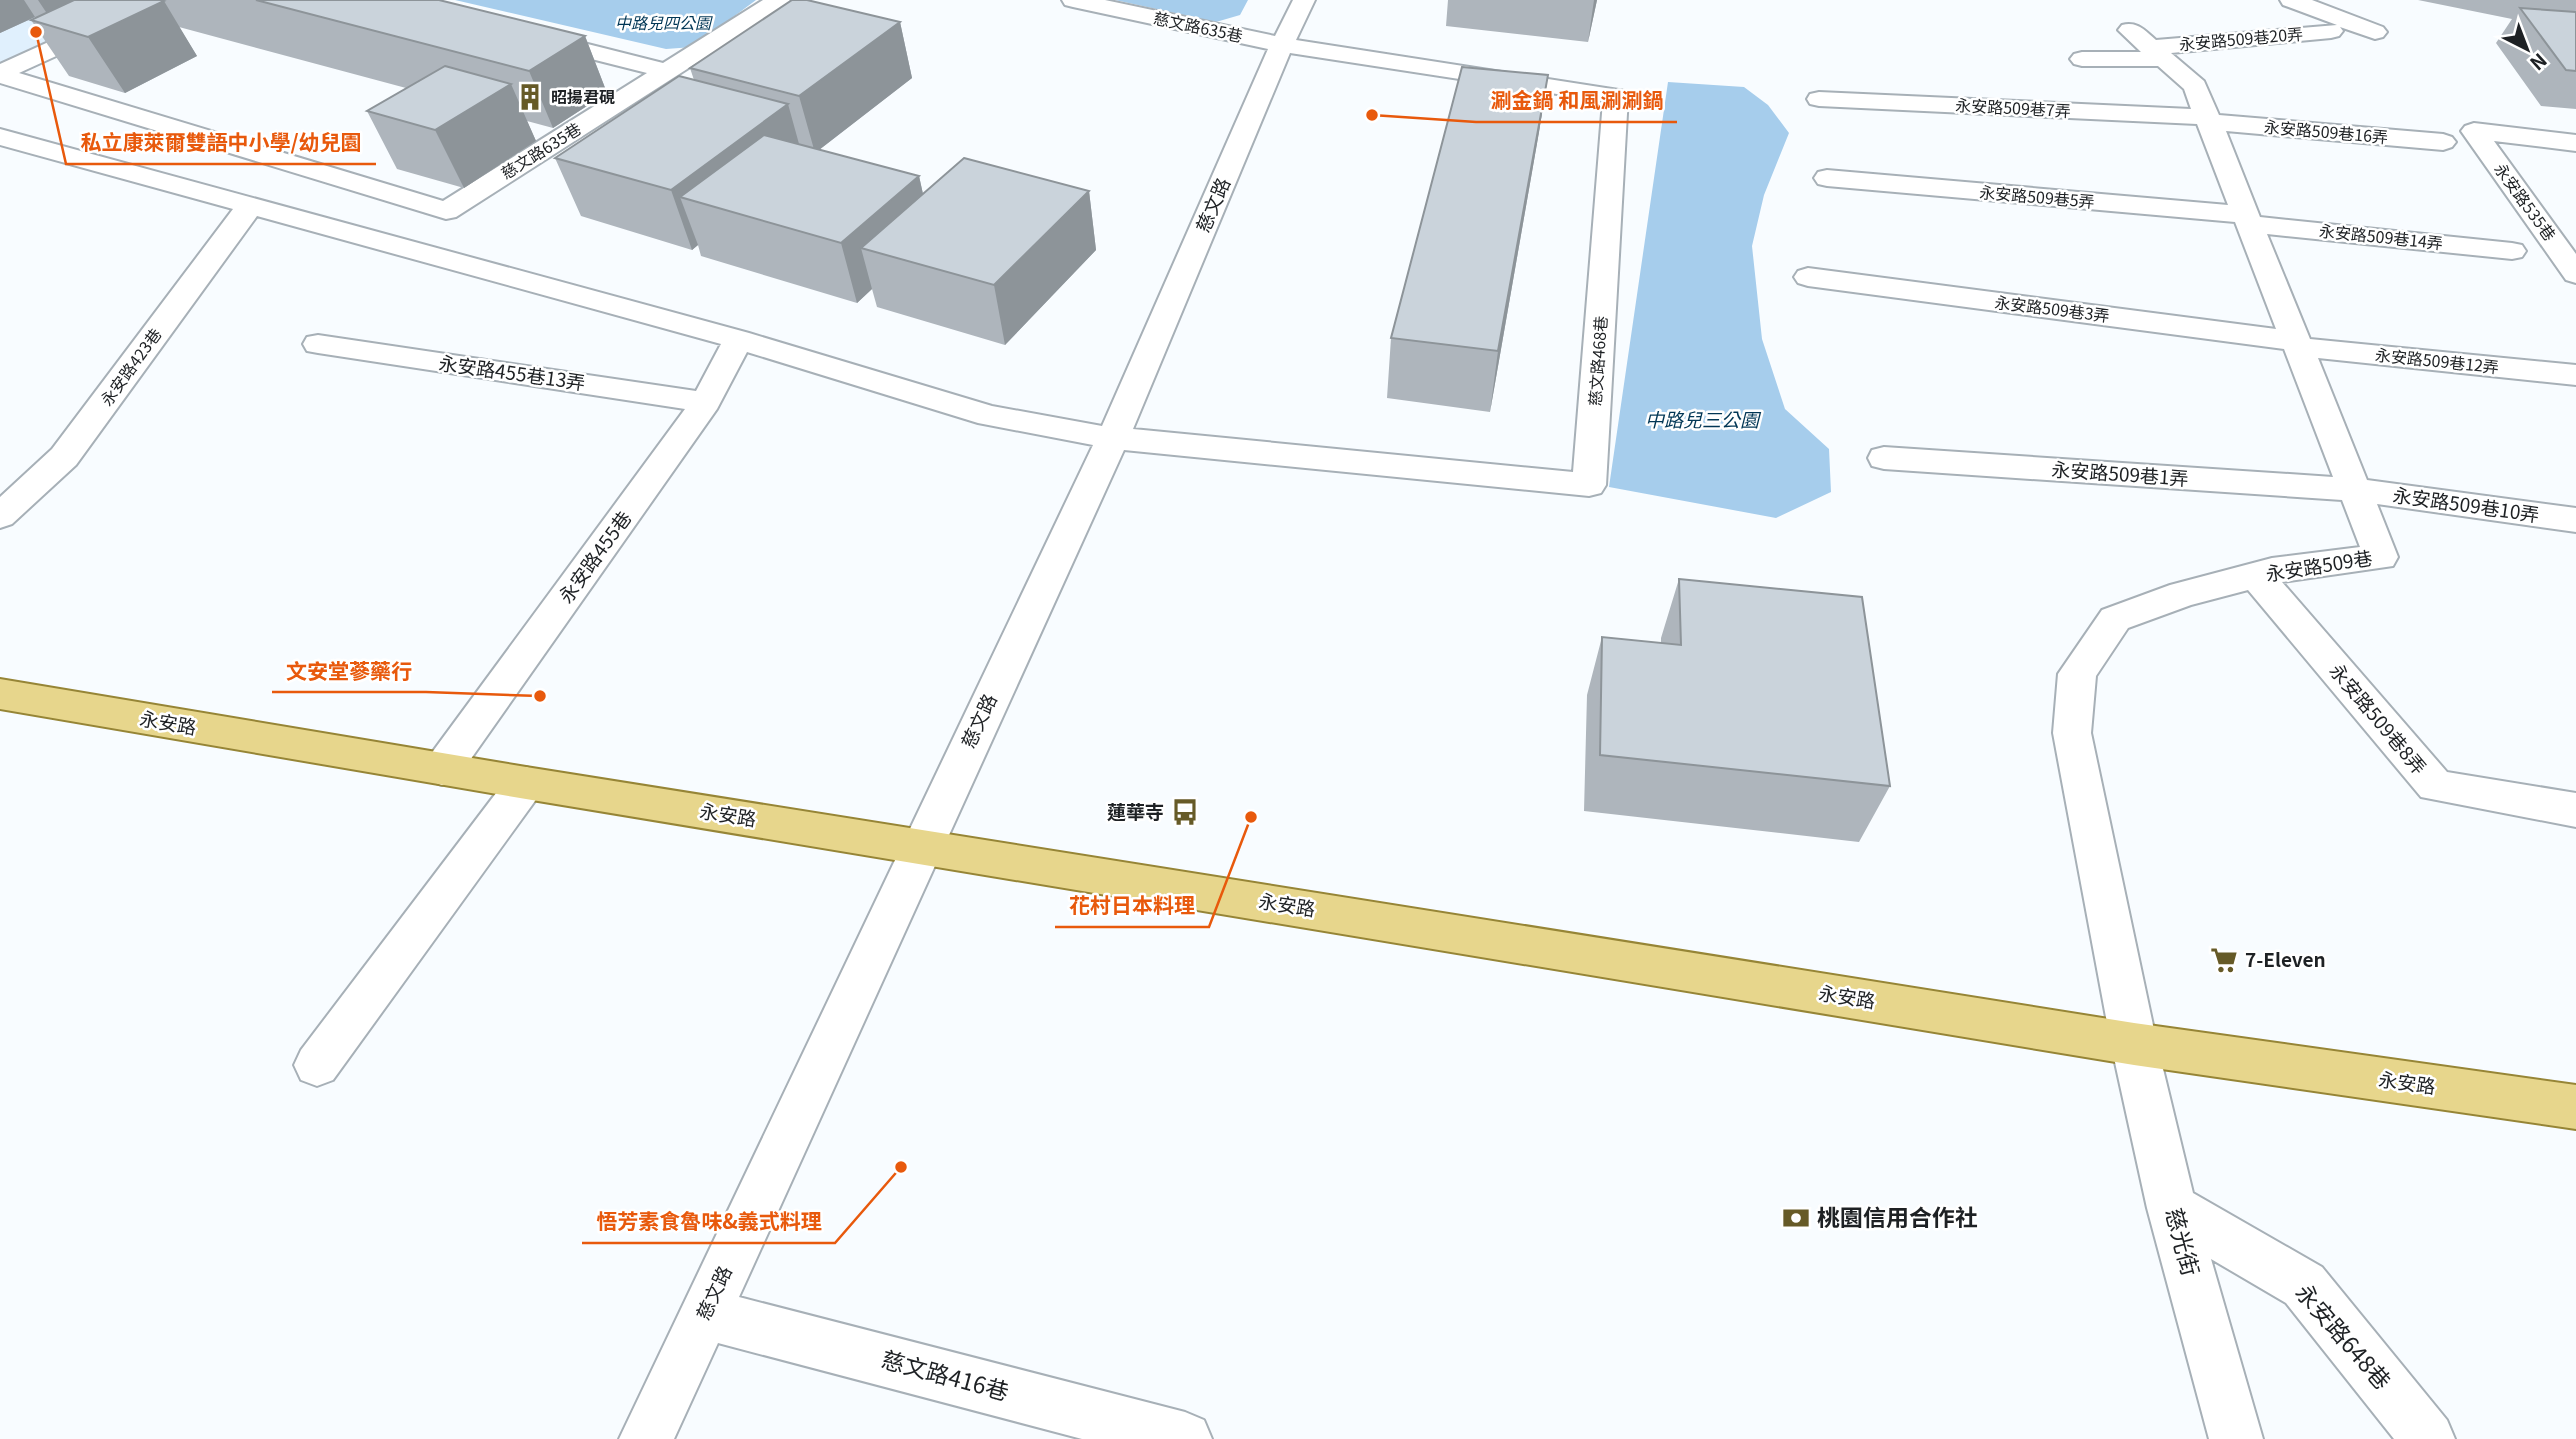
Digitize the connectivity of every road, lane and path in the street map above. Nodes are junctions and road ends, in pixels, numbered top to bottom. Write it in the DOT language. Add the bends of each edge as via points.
graph roads {
  1 [pos="160,0"];
  2 [pos="779,0"];
  3 [pos="1073,0"];
  4 [pos="1304,0"];
  5 [pos="2291,0"];
  6 [pos="2331,31"];
  7 [pos="2375,32"];
  8 [pos="518,34"];
  9 [pos="1282,45"];
  10 [pos="2148,45"];
  11 [pos="2082,59"];
  12 [pos="667,71"];
  13 [pos="0,74"];
  14 [pos="1819,99"];
  15 [pos="2208,119"];
  16 [pos="0,137"];
  17 [pos="2443,142"];
  18 [pos="2576,143"];
  19 [pos="1827,178"];
  20 [pos="249,206"];
  21 [pos="2248,220"];
  22 [pos="2512,251"];
  23 [pos="2576,274"];
  24 [pos="1808,277"];
  25 [pos="738,339"];
  26 [pos="318,344"];
  27 [pos="2297,344"];
  28 [pos="2576,375"];
  29 [pos="706,402"];
  30 [pos="1114,438"];
  31 [pos="1884,458"];
  32 [pos="2355,490"];
  33 [pos="0,516"];
  34 [pos="2576,520"];
  35 [pos="2256,575"];
  36 [pos="0,694"];
  37 [pos="442,769"];
  38 [pos="526,783"];
  39 [pos="2576,810"];
  40 [pos="921,845"];
  41 [pos="2134,1044"];
  42 [pos="317,1065"];
  43 [pos="2576,1107"];
  44 [pos="2172,1209"];
  45 [pos="705,1314"];
  46 [pos="646,1439"];
  47 [pos="1185,1439"];
  48 [pos="2236,1439"];
  49 [pos="2428,1439"];
  1 -- 13 [label="street"];
  2 -- 12 [label="street, 慈文路635巷"];
  3 -- 9 [label="street, 慈文路635巷"];
  4 -- 9 [label="street, 慈文路"];
  5 -- 7 [label="street"];
  6 -- 10 [label="street, 永安路509巷20弄"];
  8 -- 12 [label="street"];
  9 -- 30 [label="street, 慈文路"];
  9 -- 30 [label="street, 慈文路468巷" via="1616,96 1590,485"];
  10 -- 11 [label="street, 永安路509巷20弄"];
  10 -- 15 [label="street, 永安路509巷" via="2196,86"];
  12 -- 13 [label="street, 慈文路635巷" via="446,211"];
  14 -- 15 [label="street, 永安路509巷7弄"];
  15 -- 17 [label="street, 永安路509巷16弄"];
  15 -- 21 [label="street, 永安路509巷"];
  16 -- 20 [label="street"];
  18 -- 23 [label="street, 永安路535巷" via="2474,131"];
  19 -- 21 [label="street, 永安路509巷5弄"];
  20 -- 25 [label="street"];
  20 -- 33 [label="street, 永安路423巷" via="64,457"];
  21 -- 22 [label="street, 永安路509巷14弄"];
  21 -- 27 [label="street, 永安路509巷"];
  24 -- 27 [label="street, 永安路509巷3弄"];
  25 -- 29 [label="street, 永安路455巷"];
  25 -- 30 [label="street" via="989,416"];
  26 -- 29 [label="street, 永安路455巷13弄"];
  27 -- 28 [label="street, 永安路509巷12弄"];
  27 -- 32 [label="street, 永安路509巷"];
  29 -- 37 [label="street, 永安路455巷"];
  30 -- 40 [label="street, 慈文路"];
  31 -- 32 [label="street, 永安路509巷1弄"];
  32 -- 34 [label="street, 永安路509巷10弄"];
  32 -- 35 [label="street, 永安路509巷" via="2381,556"];
  35 -- 39 [label="street, 永安路509巷8弄" via="2435,786"];
  35 -- 41 [label="street, 永安路509巷" via="2183,594 2115,619 2077,674 2072,733"];
  36 -- 37 [label="main road, 永安路"];
  37 -- 38 [label="main road, 永安路"];
  38 -- 40 [label="main road, 永安路"];
  38 -- 42 [label="street"];
  40 -- 41 [label="main road, 永安路"];
  40 -- 45 [label="street, 慈文路"];
  41 -- 43 [label="main road, 永安路"];
  41 -- 44 [label="street, 慈光街"];
  44 -- 48 [label="street, 慈光街"];
  44 -- 49 [label="street, 永安路648巷" via="2304,1286"];
  45 -- 46 [label="street, 慈文路"];
  45 -- 47 [label="street, 慈文路416巷"];
}
